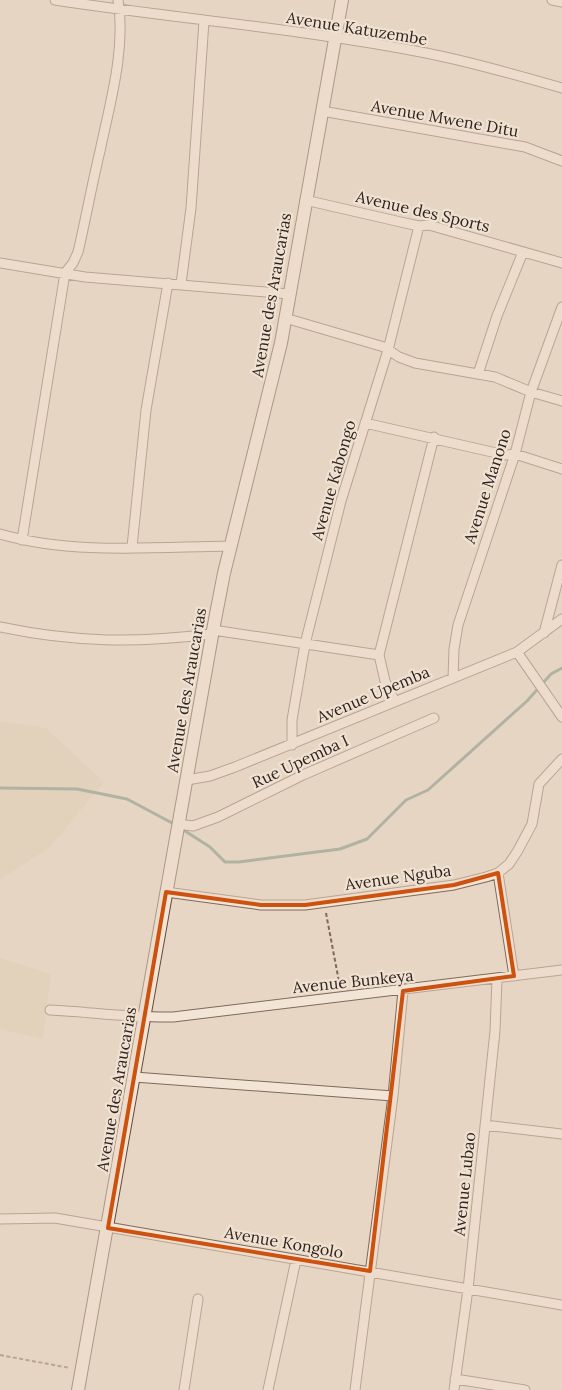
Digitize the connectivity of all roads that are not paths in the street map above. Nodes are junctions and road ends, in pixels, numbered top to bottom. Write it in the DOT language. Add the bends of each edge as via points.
graph roads {
  1 [pos="55,0"];
  2 [pos="118,0"];
  3 [pos="342,0"];
  4 [pos="552,0"];
  5 [pos="562,2"];
  6 [pos="120,10"];
  7 [pos="204,21"];
  8 [pos="335,38"];
  9 [pos="562,88"];
  10 [pos="322,111"];
  11 [pos="562,161"];
  12 [pos="305,200"];
  13 [pos="419,226"];
  14 [pos="523,252"];
  15 [pos="0,263"];
  16 [pos="562,263"];
  17 [pos="64,273"];
  18 [pos="168,283"];
  19 [pos="181,284"];
  20 [pos="290,294"];
  21 [pos="562,307"];
  22 [pos="285,318"];
  23 [pos="388,350"];
  24 [pos="478,374"];
  25 [pos="531,392"];
  26 [pos="562,401"];
  27 [pos="365,423"];
  28 [pos="434,437"];
  29 [pos="514,454"];
  30 [pos="562,469"];
  31 [pos="0,534"];
  32 [pos="22,540"];
  33 [pos="230,546"];
  34 [pos="132,547"];
  35 [pos="562,566"];
  36 [pos="562,619"];
  37 [pos="0,627"];
  38 [pos="212,632"];
  39 [pos="544,633"];
  40 [pos="305,644"];
  41 [pos="517,652"];
  42 [pos="379,655"];
  43 [pos="453,678"];
  44 [pos="394,700"];
  45 [pos="562,717"];
  46 [pos="434,718"];
  47 [pos="292,744"];
  48 [pos="562,759"];
  49 [pos="187,780"];
  50 [pos="178,824"];
  51 [pos="498,873"];
  52 [pos="166,892"];
  53 [pos="562,970"];
  54 [pos="514,976"];
  55 [pos="497,980"];
  56 [pos="403,991"];
  57 [pos="50,1010"];
  58 [pos="146,1018"];
  59 [pos="134,1077"];
  60 [pos="393,1096"];
  61 [pos="485,1125"];
  62 [pos="562,1134"];
  63 [pos="0,1219"];
  64 [pos="108,1228"];
  65 [pos="296,1260"];
  66 [pos="370,1272"];
  67 [pos="468,1289"];
  68 [pos="198,1299"];
  69 [pos="562,1306"];
  70 [pos="455,1379"];
  71 [pos="78,1390"];
  72 [pos="184,1390"];
  73 [pos="268,1390"];
  74 [pos="355,1390"];
  75 [pos="454,1390"];
  76 [pos="525,1390"];
  1 -- 6 [label="street, Avenue Katuzembe"];
  2 -- 6 [label="street"];
  3 -- 8 [label="street, Avenue des Araucarias"];
  4 -- 5 [label="street"];
  6 -- 7 [label="street, Avenue Katuzembe"];
  6 -- 17 [label="street" via="118,58 89,204 78,252"];
  7 -- 8 [label="street, Avenue Katuzembe"];
  7 -- 19 [label="street" via="191,208"];
  8 -- 9 [label="street, Avenue Katuzembe" via="444,57"];
  8 -- 10 [label="street, Avenue des Araucarias"];
  10 -- 11 [label="street, Avenue Mwene Ditu" via="525,147"];
  10 -- 12 [label="street, Avenue des Araucarias"];
  12 -- 13 [label="street, Avenue des Sports"];
  12 -- 20 [label="street, Avenue des Araucarias"];
  13 -- 14 [label="street, Avenue des Sports" via="429,225"];
  13 -- 23 [label="street, Avenue Kabongo"];
  14 -- 16 [label="street, Avenue des Sports"];
  14 -- 24 [label="street"];
  15 -- 17 [label="street"];
  17 -- 18 [label="street"];
  17 -- 32 [label="street"];
  18 -- 19 [label="street"];
  18 -- 34 [label="street" via="146,410"];
  19 -- 20 [label="street"];
  20 -- 22 [label="street, Avenue des Araucarias"];
  21 -- 25 [label="street, Avenue Manono"];
  22 -- 23 [label="street"];
  22 -- 33 [label="street, Avenue des Araucarias"];
  23 -- 24 [label="street" via="415,363"];
  23 -- 27 [label="street, Avenue Kabongo"];
  24 -- 25 [label="street" via="505,380"];
  25 -- 26 [label="street"];
  25 -- 29 [label="street, Avenue Manono"];
  27 -- 28 [label="street"];
  27 -- 40 [label="street, Avenue Kabongo" via="341,501"];
  28 -- 29 [label="street" via="505,455"];
  28 -- 42 [label="street"];
  29 -- 30 [label="street"];
  29 -- 43 [label="street, Avenue Manono" via="458,625"];
  31 -- 32 [label="street"];
  32 -- 34 [label="street" via="56,546"];
  33 -- 34 [label="street"];
  33 -- 38 [label="street, Avenue des Araucarias"];
  35 -- 39 [label="street"];
  36 -- 39 [label="street, Avenue Upemba"];
  37 -- 38 [label="street" via="111,642"];
  38 -- 40 [label="street"];
  38 -- 49 [label="street, Avenue des Araucarias"];
  39 -- 41 [label="street, Avenue Upemba"];
  40 -- 42 [label="street"];
  40 -- 47 [label="street, Avenue Kabongo" via="292,720"];
  41 -- 43 [label="street, Avenue Upemba"];
  41 -- 45 [label="street"];
  42 -- 44 [label="street" via="385,681"];
  43 -- 44 [label="street, Avenue Upemba"];
  44 -- 47 [label="street, Avenue Upemba"];
  46 -- 50 [label="street, Rue Upemba I" via="218,818 193,826"];
  47 -- 49 [label="street, Avenue Upemba" via="210,776"];
  48 -- 51 [label="street" via="539,784 535,812 526,838 510,864"];
  49 -- 50 [label="street, Avenue des Araucarias"];
  50 -- 52 [label="street, Avenue des Araucarias"];
  51 -- 52 [label="street, Avenue Nguba" via="454,885 324,903 261,905"];
  51 -- 54 [label="street"];
  52 -- 58 [label="street, Avenue des Araucarias"];
  53 -- 54 [label="street, Avenue Bunkeya"];
  54 -- 55 [label="street, Avenue Bunkeya"];
  55 -- 56 [label="street, Avenue Bunkeya"];
  55 -- 61 [label="street, Avenue Lubao"];
  56 -- 58 [label="street, Avenue Bunkeya"];
  56 -- 60 [label="street"];
  57 -- 58 [label="street, Avenue Bunkeya"];
  58 -- 59 [label="street, Avenue des Araucarias"];
  59 -- 60 [label="street"];
  59 -- 64 [label="street, Avenue des Araucarias"];
  60 -- 66 [label="street"];
  61 -- 62 [label="street"];
  61 -- 67 [label="street, Avenue Lubao"];
  63 -- 64 [label="street, Avenue Kongolo" via="54,1218"];
  64 -- 65 [label="street, Avenue Kongolo"];
  64 -- 71 [label="street, Avenue des Araucarias"];
  65 -- 66 [label="street, Avenue Kongolo"];
  65 -- 73 [label="street"];
  66 -- 67 [label="street, Avenue Kongolo"];
  66 -- 74 [label="street"];
  67 -- 69 [label="street, Avenue Kongolo"];
  67 -- 70 [label="street, Avenue Lubao"];
  68 -- 72 [label="street"];
  70 -- 75 [label="street, Avenue Lubao"];
  70 -- 76 [label="street"];
}
